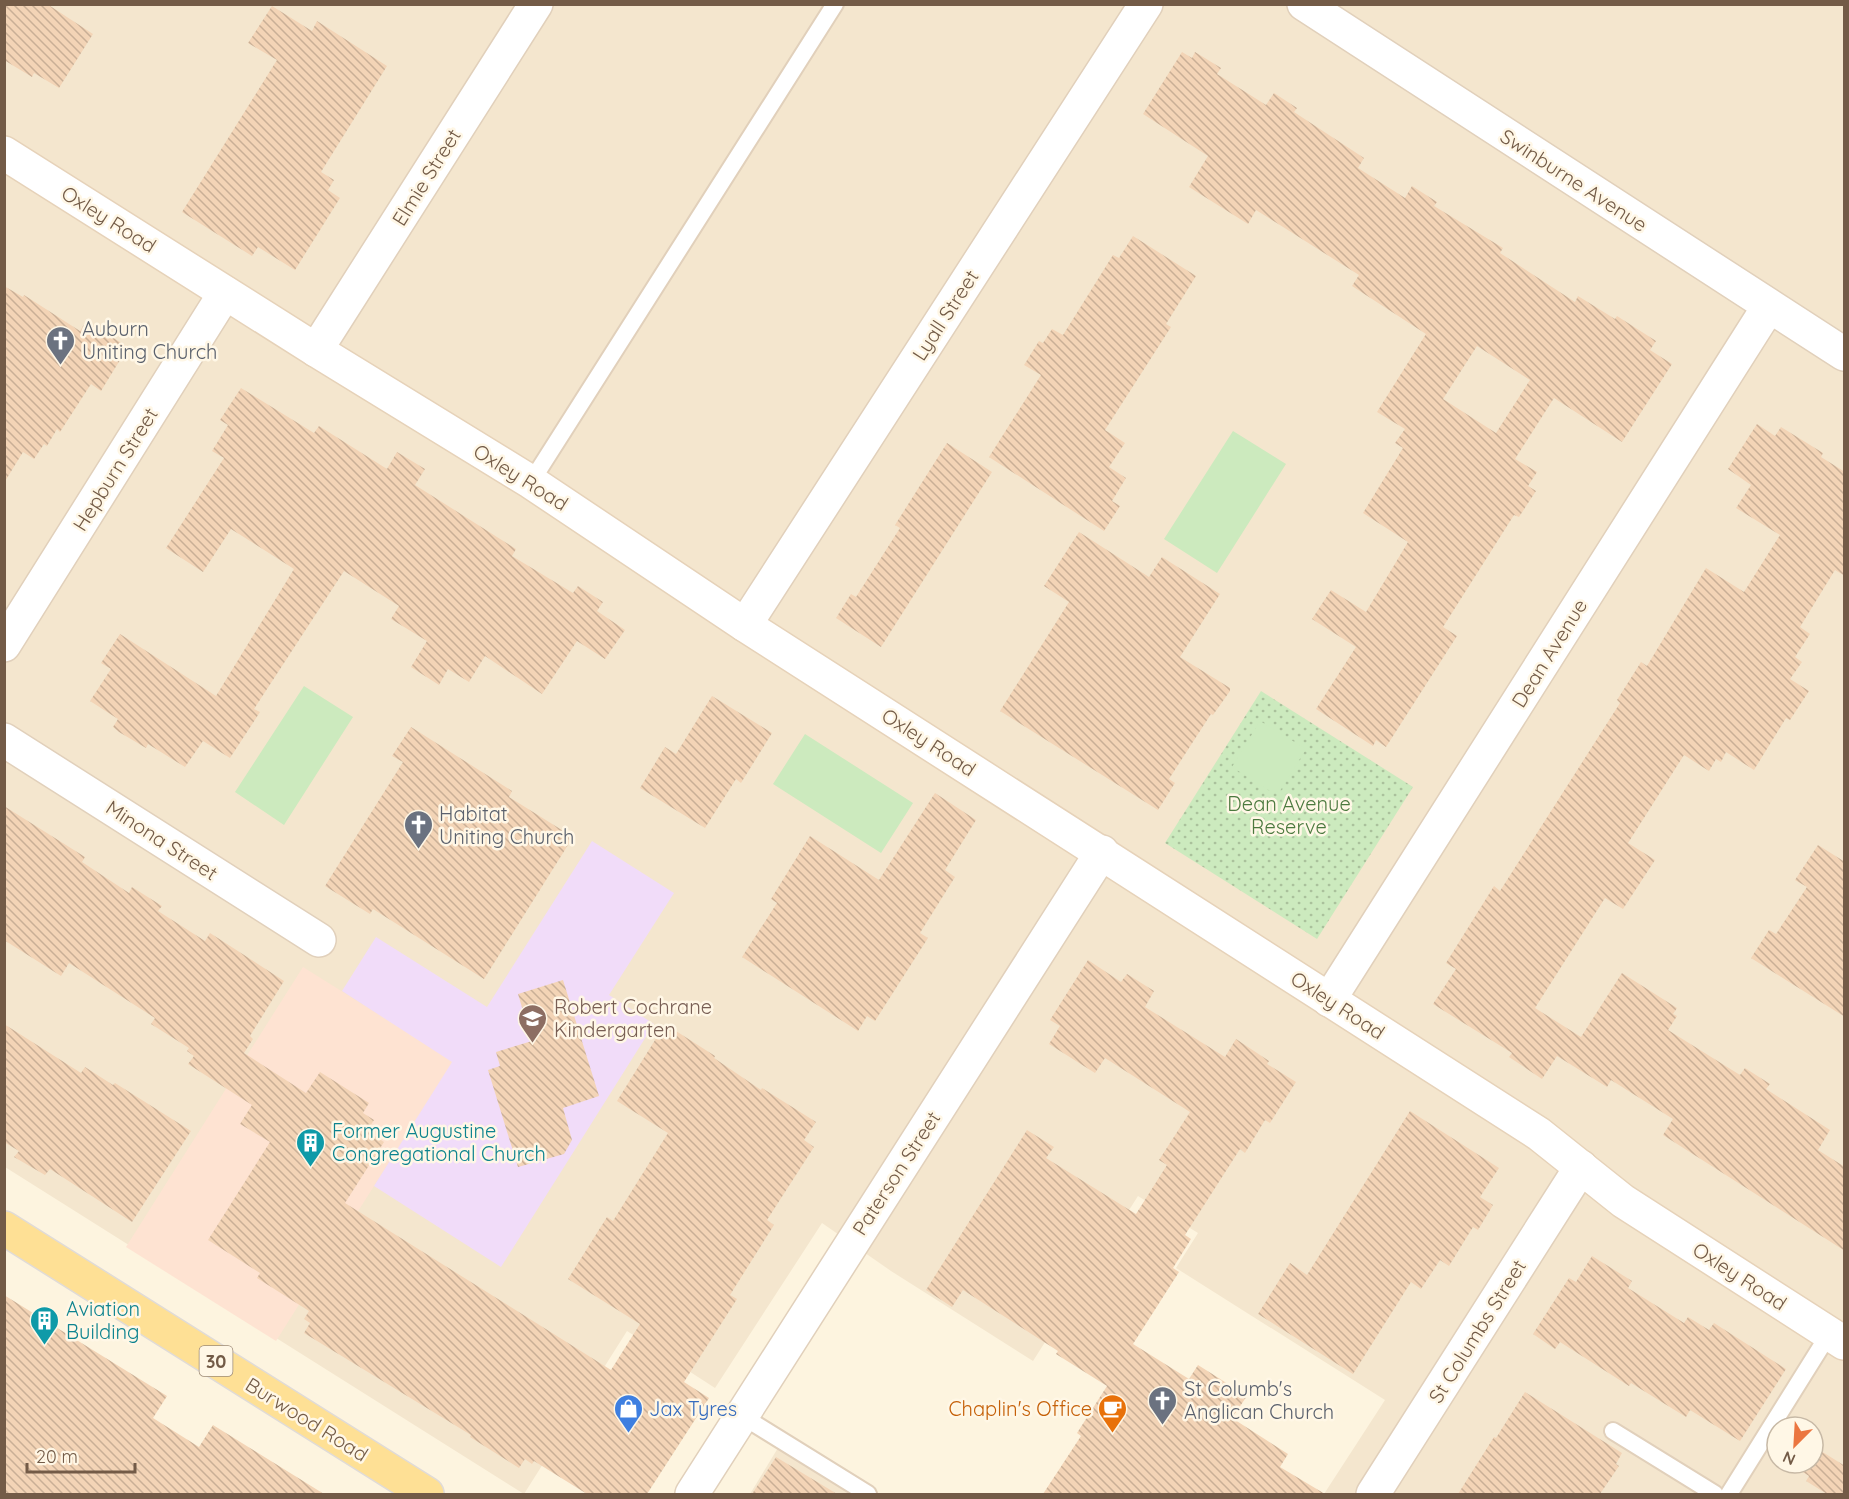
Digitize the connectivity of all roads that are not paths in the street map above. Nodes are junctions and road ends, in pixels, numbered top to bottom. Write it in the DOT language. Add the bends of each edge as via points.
graph roads {
  1 [pos="536,4"];
  2 [pos="835,4"];
  3 [pos="1146,4"];
  4 [pos="1304,4"];
  5 [pos="4,153"];
  6 [pos="225,293"];
  7 [pos="1769,306"];
  8 [pos="316,350"];
  9 [pos="1845,354"];
  10 [pos="531,482"];
  11 [pos="745,625"];
  12 [pos="4,645"];
  13 [pos="4,740"];
  14 [pos="1102,852"];
  15 [pos="319,940"];
  16 [pos="1329,1000"];
  17 [pos="1581,1167"];
  18 [pos="4,1228"];
  19 [pos="1837,1338"];
  20 [pos="742,1416"];
  21 [pos="1613,1431"];
  22 [pos="426,1494"];
  23 [pos="692,1494"];
  24 [pos="868,1494"];
  25 [pos="1373,1494"];
  26 [pos="1715,1494"];
  27 [pos="1730,1494"];
  1 -- 8 [label="street, Elmie Street"];
  2 -- 10 [label="lane"];
  3 -- 11 [label="street, Lyall Street"];
  4 -- 7 [label="street, Swinburne Avenue"];
  5 -- 6 [label="street, Oxley Road"];
  6 -- 8 [label="street, Oxley Road"];
  6 -- 12 [label="street, Hepburn Street"];
  7 -- 9 [label="street, Swinburne Avenue"];
  7 -- 16 [label="street, Dean Avenue"];
  8 -- 10 [label="street, Oxley Road"];
  10 -- 11 [label="street, Oxley Road"];
  11 -- 14 [label="street, Oxley Road"];
  13 -- 15 [label="street, Minona Street"];
  14 -- 16 [label="street, Oxley Road"];
  14 -- 20 [label="street, Paterson Street"];
  16 -- 17 [label="street, Oxley Road" via="1539,1134"];
  17 -- 19 [label="street, Oxley Road" via="1623,1201"];
  17 -- 25 [label="street, St Columbs Street"];
  18 -- 22 [label="main road, Burwood Road / 30"];
  19 -- 27 [label="lane"];
  20 -- 23 [label="street, Paterson Street"];
  20 -- 24 [label="lane"];
  21 -- 26 [label="lane"];
}
